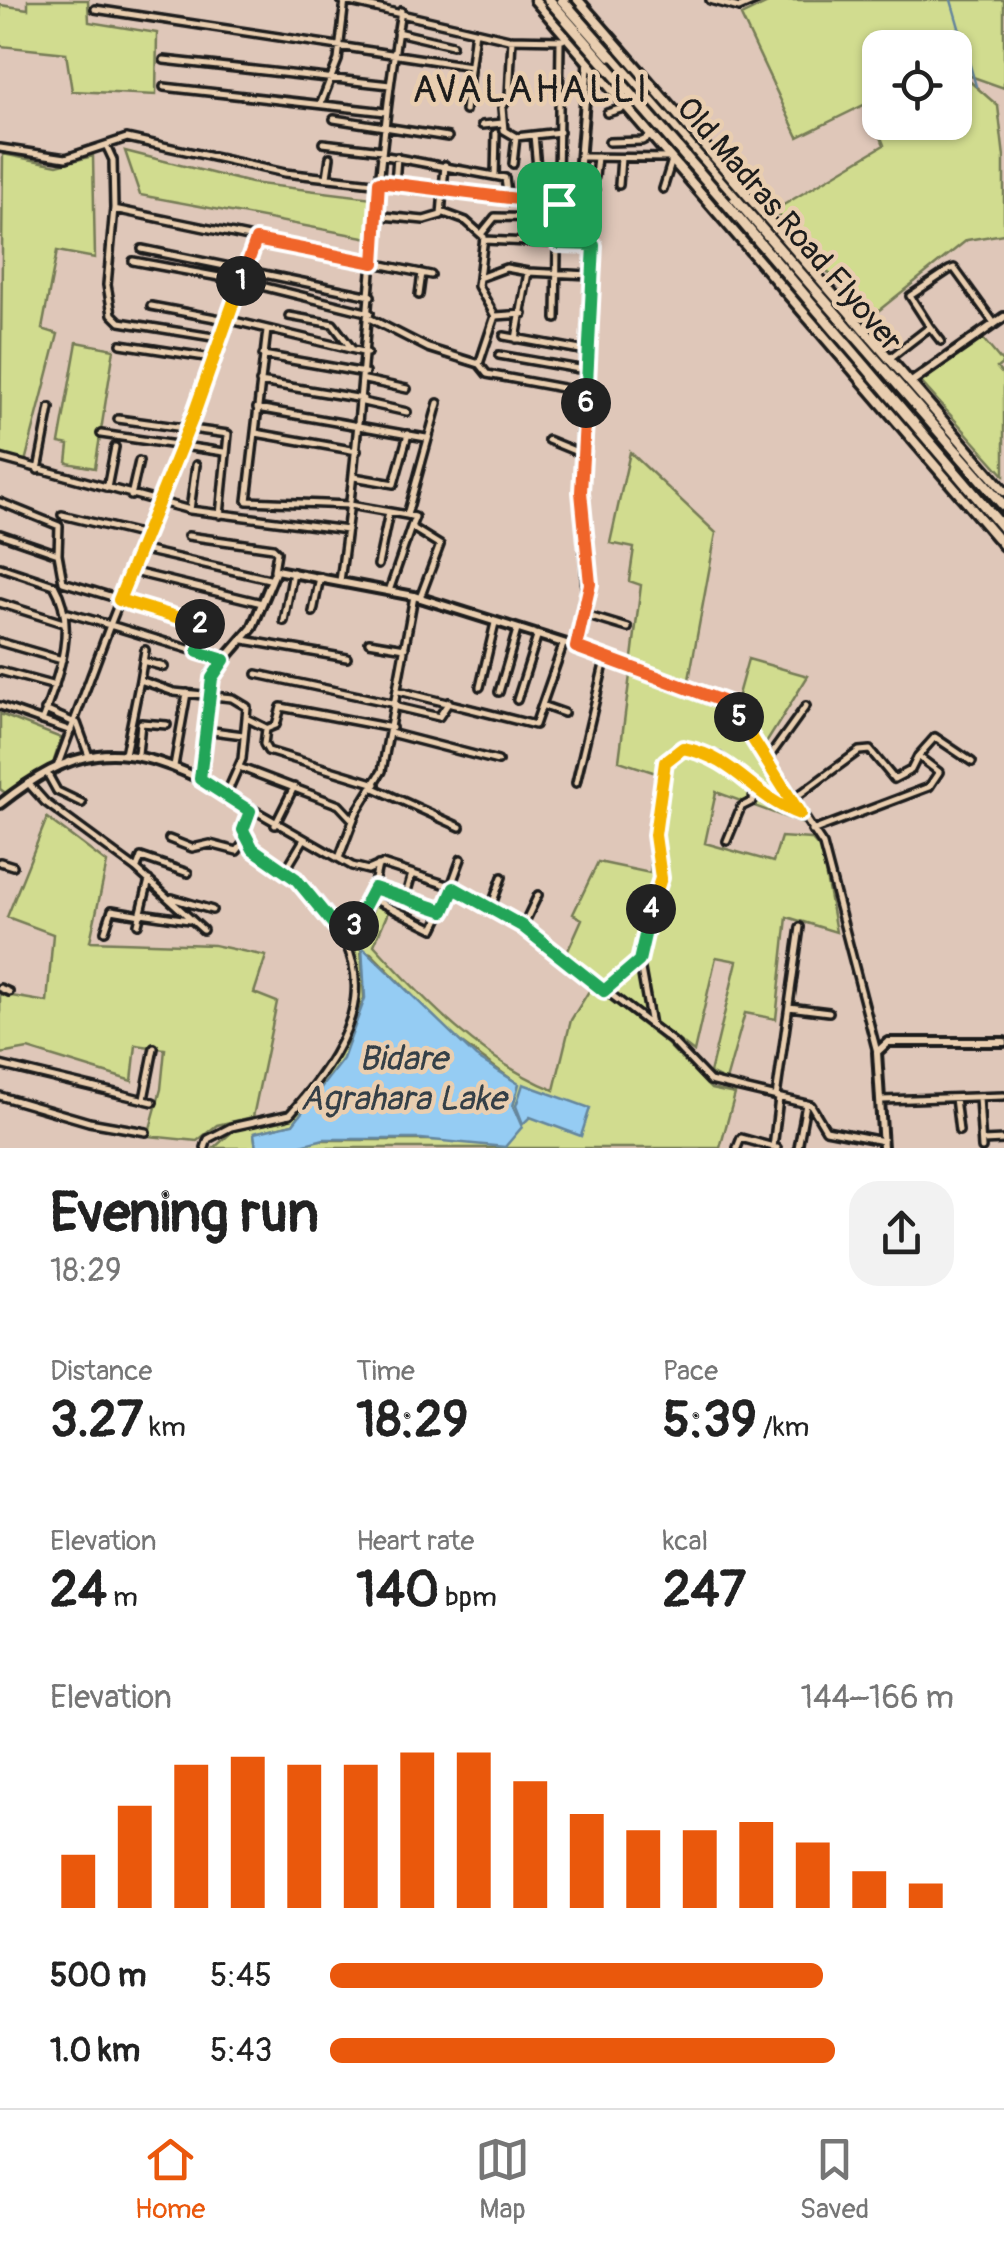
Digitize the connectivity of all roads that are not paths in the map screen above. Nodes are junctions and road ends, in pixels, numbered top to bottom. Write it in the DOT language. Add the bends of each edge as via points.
graph roads {
  1 [pos="344,0"];
  2 [pos="535,0"];
  3 [pos="550,0"];
  4 [pos="562,0"];
  5 [pos="578,0"];
  6 [pos="710,0"];
  7 [pos="757,0"];
  8 [pos="95,9"];
  9 [pos="401,11"];
  10 [pos="592,16"];
  11 [pos="476,31"];
  12 [pos="397,32"];
  13 [pos="512,39"];
  14 [pos="564,40"];
  15 [pos="341,45"];
  16 [pos="452,45"];
  17 [pos="394,52"];
  18 [pos="164,60"];
  19 [pos="588,61"];
  20 [pos="470,66"];
  21 [pos="332,78"];
  22 [pos="390,85"];
  23 [pos="164,87"];
  24 [pos="320,104"];
  25 [pos="627,107"];
  26 [pos="465,111"];
  27 [pos="386,112"];
  28 [pos="607,113"];
  29 [pos="334,119"];
  30 [pos="503,122"];
  31 [pos="482,124"];
  32 [pos="384,128"];
  33 [pos="560,132"];
  34 [pos="496,133"];
  35 [pos="534,135"];
  36 [pos="652,136"];
  37 [pos="516,137"];
  38 [pos="448,138"];
  39 [pos="609,142"];
  40 [pos="323,143"];
  41 [pos="106,145"];
  42 [pos="0,148"];
  43 [pos="382,152"];
  44 [pos="581,156"];
  45 [pos="330,157"];
  46 [pos="397,157"];
  47 [pos="597,157"];
  48 [pos="621,158"];
  49 [pos="672,159"];
  50 [pos="513,164"];
  51 [pos="446,165"];
  52 [pos="538,168"];
  53 [pos="495,176"];
  54 [pos="328,178"];
  55 [pos="596,178"];
  56 [pos="379,182"];
  57 [pos="395,184"];
  58 [pos="619,185"];
  59 [pos="663,189"];
  60 [pos="445,190"];
  61 [pos="508,200"];
  62 [pos="729,200"];
  63 [pos="559,204"];
  64 [pos="114,205"];
  65 [pos="444,213"];
  66 [pos="382,216"];
  67 [pos="559,218"];
  68 [pos="572,218"];
  69 [pos="594,218"];
  70 [pos="484,237"];
  71 [pos="256,240"];
  72 [pos="558,244"];
  73 [pos="594,245"];
  74 [pos="142,249"];
  75 [pos="133,261"];
  76 [pos="374,263"];
  77 [pos="246,268"];
  78 [pos="528,272"];
  79 [pos="422,273"];
  80 [pos="557,274"];
  81 [pos="431,275"];
  82 [pos="593,275"];
  83 [pos="479,278"];
  84 [pos="241,281"];
  85 [pos="419,294"];
  86 [pos="371,296"];
  87 [pos="151,306"];
  88 [pos="523,314"];
  89 [pos="289,316"];
  90 [pos="370,316"];
  91 [pos="494,316"];
  92 [pos="1004,317"];
  93 [pos="226,319"];
  94 [pos="556,319"];
  95 [pos="994,323"];
  96 [pos="930,327"];
  97 [pos="267,330"];
  98 [pos="504,336"];
  99 [pos="219,338"];
  100 [pos="516,338"];
  101 [pos="941,341"];
  102 [pos="121,344"];
  103 [pos="353,350"];
  104 [pos="589,351"];
  105 [pos="367,353"];
  106 [pos="263,355"];
  107 [pos="499,356"];
  108 [pos="212,358"];
  109 [pos="890,358"];
  110 [pos="479,364"];
  111 [pos="588,370"];
  112 [pos="365,376"];
  113 [pos="912,381"];
  114 [pos="260,382"];
  115 [pos="408,389"];
  116 [pos="901,390"];
  117 [pos="586,393"];
  118 [pos="363,400"];
  119 [pos="886,400"];
  120 [pos="438,403"];
  121 [pos="50,408"];
  122 [pos="257,408"];
  123 [pos="407,412"];
  124 [pos="118,419"];
  125 [pos="188,428"];
  126 [pos="360,428"];
  127 [pos="256,433"];
  128 [pos="101,434"];
  129 [pos="408,434"];
  130 [pos="428,438"];
  131 [pos="548,440"];
  132 [pos="115,447"];
  133 [pos="180,447"];
  134 [pos="357,451"];
  135 [pos="224,452"];
  136 [pos="582,454"];
  137 [pos="0,458"];
  138 [pos="139,460"];
  139 [pos="196,464"];
  140 [pos="38,470"];
  141 [pos="354,477"];
  142 [pos="106,489"];
  143 [pos="1004,491"];
  144 [pos="132,496"];
  145 [pos="0,502"];
  146 [pos="158,504"];
  147 [pos="350,505"];
  148 [pos="1004,506"];
  149 [pos="190,510"];
  150 [pos="389,512"];
  151 [pos="62,515"];
  152 [pos="220,515"];
  153 [pos="407,515"];
  154 [pos="412,527"];
  155 [pos="1004,529"];
  156 [pos="347,530"];
  157 [pos="0,534"];
  158 [pos="144,535"];
  159 [pos="188,536"];
  160 [pos="1004,546"];
  161 [pos="138,549"];
  162 [pos="58,554"];
  163 [pos="378,565"];
  164 [pos="0,567"];
  165 [pos="274,570"];
  166 [pos="130,571"];
  167 [pos="293,572"];
  168 [pos="320,577"];
  169 [pos="270,580"];
  170 [pos="340,581"];
  171 [pos="389,591"];
  172 [pos="417,597"];
  173 [pos="119,600"];
  174 [pos="0,603"];
  175 [pos="262,604"];
  176 [pos="313,612"];
  177 [pos="68,613"];
  178 [pos="585,615"];
  179 [pos="284,621"];
  180 [pos="64,623"];
  181 [pos="495,623"];
  182 [pos="110,625"];
  183 [pos="628,628"];
  184 [pos="517,630"];
  185 [pos="538,637"];
  186 [pos="244,640"];
  187 [pos="0,642"];
  188 [pos="368,642"];
  189 [pos="562,645"];
  190 [pos="576,647"];
  191 [pos="406,649"];
  192 [pos="145,650"];
  193 [pos="198,652"];
  194 [pos="347,658"];
  195 [pos="62,660"];
  196 [pos="224,660"];
  197 [pos="605,660"];
  198 [pos="143,661"];
  199 [pos="164,667"];
  200 [pos="0,671"];
  201 [pos="257,674"];
  202 [pos="140,680"];
  203 [pos="55,686"];
  204 [pos="480,687"];
  205 [pos="400,691"];
  206 [pos="188,692"];
  207 [pos="500,692"];
  208 [pos="210,694"];
  209 [pos="517,700"];
  210 [pos="449,702"];
  211 [pos="0,706"];
  212 [pos="397,706"];
  213 [pos="544,706"];
  214 [pos="806,706"];
  215 [pos="46,710"];
  216 [pos="564,713"];
  217 [pos="248,720"];
  218 [pos="42,721"];
  219 [pos="75,722"];
  220 [pos="167,725"];
  221 [pos="266,728"];
  222 [pos="206,730"];
  223 [pos="71,731"];
  224 [pos="391,731"];
  225 [pos="243,735"];
  226 [pos="125,754"];
  227 [pos="138,754"];
  228 [pos="90,756"];
  229 [pos="918,756"];
  230 [pos="767,760"];
  231 [pos="498,761"];
  232 [pos="972,762"];
  233 [pos="174,766"];
  234 [pos="239,766"];
  235 [pos="57,767"];
  236 [pos="48,772"];
  237 [pos="200,779"];
  238 [pos="28,783"];
  239 [pos="576,784"];
  240 [pos="375,786"];
  241 [pos="294,787"];
  242 [pos="754,788"];
  243 [pos="226,795"];
  244 [pos="792,800"];
  245 [pos="82,802"];
  246 [pos="0,804"];
  247 [pos="250,811"];
  248 [pos="800,814"];
  249 [pos="353,820"];
  250 [pos="275,825"];
  251 [pos="460,827"];
  252 [pos="812,831"];
  253 [pos="168,839"];
  254 [pos="247,840"];
  255 [pos="302,840"];
  256 [pos="727,840"];
  257 [pos="339,858"];
  258 [pos="461,859"];
  259 [pos="0,862"];
  260 [pos="378,865"];
  261 [pos="13,866"];
  262 [pos="136,869"];
  263 [pos="286,872"];
  264 [pos="188,873"];
  265 [pos="412,874"];
  266 [pos="502,877"];
  267 [pos="149,880"];
  268 [pos="453,887"];
  269 [pos="374,888"];
  270 [pos="538,895"];
  271 [pos="166,896"];
  272 [pos="370,898"];
  273 [pos="405,898"];
  274 [pos="490,907"];
  275 [pos="212,910"];
  276 [pos="444,911"];
  277 [pos="141,914"];
  278 [pos="192,920"];
  279 [pos="138,924"];
  280 [pos="522,926"];
  281 [pos="800,927"];
  282 [pos="203,930"];
  283 [pos="105,931"];
  284 [pos="343,936"];
  285 [pos="639,961"];
  286 [pos="0,988"];
  287 [pos="604,991"];
  288 [pos="9,992"];
  289 [pos="789,1007"];
  290 [pos="829,1012"];
  291 [pos="651,1024"];
  292 [pos="1004,1042"];
  293 [pos="154,1048"];
  294 [pos="877,1052"];
  295 [pos="0,1065"];
  296 [pos="0,1096"];
  297 [pos="1004,1096"];
  298 [pos="979,1097"];
  299 [pos="778,1098"];
  300 [pos="954,1098"];
  301 [pos="144,1100"];
  302 [pos="882,1100"];
  303 [pos="153,1102"];
  304 [pos="806,1104"];
  305 [pos="959,1131"];
  306 [pos="146,1132"];
  307 [pos="1004,1140"];
  308 [pos="982,1144"];
  309 [pos="883,1145"];
  310 [pos="774,1147"];
  311 [pos="206,1148"];
  312 [pos="737,1148"];
  313 [pos="798,1148"];
  1 -- 9 [label="street"];
  1 -- 15 [label="street"];
  2 -- 14 [label="main road"];
  3 -- 62 [label="highway, Old Madras Road Flyover, bridge"];
  4 -- 62 [label="highway, Old Madras Road Flyover, bridge"];
  5 -- 10 [label="main road"];
  6 -- 7 [label="street" via="739,8"];
  8 -- 15 [label="street"];
  9 -- 11 [label="street"];
  9 -- 12 [label="street"];
  10 -- 14 [label="street"];
  10 -- 109 [label="main road"];
  11 -- 13 [label="street"];
  11 -- 20 [label="street"];
  12 -- 16 [label="street"];
  12 -- 17 [label="street"];
  13 -- 14 [label="street"];
  13 -- 30 [label="street"];
  14 -- 19 [label="main road"];
  14 -- 33 [label="street"];
  15 -- 17 [label="street"];
  15 -- 21 [label="street"];
  17 -- 20 [label="street"];
  17 -- 22 [label="street"];
  18 -- 21 [label="street"];
  19 -- 25 [label="main road"];
  19 -- 44 [label="street"];
  20 -- 26 [label="street"];
  21 -- 22 [label="street"];
  21 -- 24 [label="street"];
  22 -- 27 [label="street"];
  23 -- 24 [label="street"];
  24 -- 27 [label="street"];
  25 -- 28 [label="street"];
  25 -- 36 [label="main road"];
  27 -- 32 [label="street"];
  29 -- 32 [label="street"];
  30 -- 31 [label="street"];
  30 -- 37 [label="street"];
  32 -- 38 [label="street"];
  32 -- 43 [label="street"];
  33 -- 35 [label="street"];
  33 -- 63 [label="street"];
  34 -- 53 [label="street"];
  35 -- 37 [label="street"];
  35 -- 52 [label="street"];
  36 -- 39 [label="street"];
  36 -- 49 [label="main road"];
  37 -- 50 [label="street"];
  40 -- 43 [label="street"];
  41 -- 42 [label="street" via="58,159"];
  41 -- 54 [label="street" via="127,138 237,165"];
  41 -- 64 [label="street"];
  43 -- 46 [label="street"];
  43 -- 56 [label="street"];
  44 -- 47 [label="street"];
  44 -- 69 [label="street" via="580,176 594,188"];
  45 -- 54 [label="street"];
  46 -- 51 [label="street"];
  46 -- 57 [label="street"];
  47 -- 48 [label="street"];
  47 -- 55 [label="street"];
  48 -- 49 [label="street"];
  48 -- 58 [label="street"];
  49 -- 59 [label="street"];
  49 -- 119 [label="main road"];
  51 -- 53 [label="street"];
  51 -- 60 [label="street"];
  53 -- 61 [label="street" via="508,181"];
  54 -- 56 [label="street"];
  56 -- 57 [label="street"];
  56 -- 76 [label="street"];
  57 -- 60 [label="street"];
  60 -- 61 [label="street"];
  60 -- 65 [label="street"];
  61 -- 63 [label="street"];
  62 -- 116 [label="highway, Old Madras Road Flyover"];
  62 -- 119 [label="highway, Old Madras Road Flyover"];
  63 -- 67 [label="street"];
  64 -- 71 [label="street"];
  64 -- 99 [label="street" via="107,284 112,314 120,322"];
  65 -- 66 [label="street" via="424,220"];
  65 -- 70 [label="street"];
  67 -- 70 [label="street" via="495,217"];
  67 -- 72 [label="street"];
  68 -- 69 [label="street"];
  69 -- 73 [label="street"];
  70 -- 72 [label="street"];
  70 -- 83 [label="street"];
  71 -- 76 [label="street"];
  71 -- 77 [label="street"];
  72 -- 73 [label="street"];
  72 -- 80 [label="street"];
  73 -- 82 [label="street"];
  74 -- 77 [label="street"];
  75 -- 84 [label="street"];
  76 -- 79 [label="street"];
  76 -- 86 [label="street"];
  77 -- 84 [label="street"];
  77 -- 86 [label="street"];
  78 -- 80 [label="street"];
  78 -- 83 [label="street" via="506,268"];
  78 -- 88 [label="street"];
  79 -- 81 [label="street"];
  79 -- 85 [label="street"];
  80 -- 82 [label="street"];
  80 -- 94 [label="street"];
  82 -- 104 [label="street"];
  83 -- 91 [label="street" via="480,296"];
  84 -- 90 [label="street"];
  84 -- 93 [label="street"];
  86 -- 90 [label="street"];
  87 -- 93 [label="street"];
  88 -- 91 [label="street"];
  88 -- 100 [label="street"];
  89 -- 103 [label="street" via="334,324"];
  90 -- 105 [label="street"];
  90 -- 110 [label="street" via="428,348"];
  91 -- 110 [label="street"];
  92 -- 95 [label="street"];
  93 -- 97 [label="street"];
  93 -- 99 [label="street"];
  95 -- 96 [label="street" via="954,268 910,296"];
  95 -- 113 [label="street"];
  96 -- 101 [label="street"];
  96 -- 109 [label="street"];
  97 -- 103 [label="street"];
  97 -- 106 [label="street"];
  98 -- 100 [label="street"];
  99 -- 108 [label="street"];
  100 -- 104 [label="street"];
  102 -- 108 [label="street"];
  103 -- 105 [label="street"];
  104 -- 111 [label="street"];
  105 -- 112 [label="street"];
  106 -- 112 [label="street"];
  106 -- 114 [label="street"];
  107 -- 111 [label="street"];
  108 -- 125 [label="street"];
  109 -- 113 [label="main road"];
  110 -- 117 [label="street" via="487,374"];
  111 -- 117 [label="street"];
  112 -- 115 [label="street"];
  112 -- 118 [label="street"];
  113 -- 116 [label="street"];
  113 -- 143 [label="main road"];
  114 -- 118 [label="street"];
  114 -- 122 [label="street"];
  116 -- 148 [label="highway, Old Madras Road Flyover"];
  117 -- 136 [label="street"];
  118 -- 123 [label="street"];
  118 -- 126 [label="street"];
  119 -- 155 [label="highway, Old Madras Road Flyover"];
  119 -- 160 [label="main road"];
  120 -- 130 [label="street"];
  121 -- 140 [label="street"];
  122 -- 126 [label="street"];
  122 -- 127 [label="street"];
  124 -- 125 [label="street"];
  125 -- 133 [label="street"];
  125 -- 135 [label="street" via="228,434"];
  126 -- 129 [label="street"];
  126 -- 134 [label="street"];
  127 -- 134 [label="street"];
  127 -- 147 [label="street" via="247,502"];
  128 -- 133 [label="street"];
  129 -- 130 [label="street"];
  129 -- 141 [label="street" via="394,484"];
  130 -- 153 [label="street"];
  131 -- 136 [label="street"];
  132 -- 142 [label="street"];
  133 -- 135 [label="street"];
  133 -- 146 [label="street"];
  134 -- 141 [label="street"];
  135 -- 152 [label="street"];
  136 -- 178 [label="street" via="590,584"];
  137 -- 140 [label="street"];
  138 -- 144 [label="street"];
  139 -- 149 [label="street"];
  140 -- 142 [label="street"];
  141 -- 147 [label="street"];
  142 -- 144 [label="street"];
  144 -- 146 [label="street"];
  145 -- 162 [label="street" via="59,526"];
  146 -- 149 [label="street"];
  146 -- 158 [label="street"];
  147 -- 150 [label="street"];
  147 -- 156 [label="street"];
  149 -- 152 [label="street"];
  150 -- 153 [label="street"];
  150 -- 163 [label="street"];
  151 -- 158 [label="street"];
  152 -- 156 [label="street"];
  153 -- 154 [label="street" via="415,516"];
  154 -- 171 [label="street"];
  154 -- 172 [label="street" via="440,545"];
  156 -- 170 [label="street"];
  157 -- 162 [label="street"];
  158 -- 161 [label="street"];
  159 -- 165 [label="street" via="272,548"];
  161 -- 166 [label="street"];
  161 -- 169 [label="street"];
  162 -- 173 [label="street" via="63,582"];
  164 -- 180 [label="street" via="54,585"];
  165 -- 167 [label="street"];
  165 -- 169 [label="street"];
  166 -- 173 [label="street"];
  166 -- 175 [label="street"];
  167 -- 168 [label="street"];
  167 -- 179 [label="street"];
  168 -- 170 [label="street"];
  168 -- 176 [label="street"];
  169 -- 175 [label="street"];
  170 -- 171 [label="street"];
  171 -- 172 [label="street"];
  172 -- 181 [label="street"];
  172 -- 191 [label="street"];
  173 -- 182 [label="street"];
  173 -- 193 [label="street" via="199,623 204,630"];
  174 -- 180 [label="street"];
  175 -- 186 [label="street"];
  177 -- 182 [label="street"];
  178 -- 183 [label="street"];
  178 -- 190 [label="street"];
  180 -- 195 [label="street"];
  181 -- 184 [label="street"];
  181 -- 204 [label="street"];
  182 -- 193 [label="street"];
  182 -- 219 [label="street"];
  184 -- 185 [label="street"];
  184 -- 207 [label="street"];
  185 -- 189 [label="street"];
  185 -- 209 [label="street"];
  186 -- 194 [label="street"];
  186 -- 196 [label="street"];
  187 -- 195 [label="street"];
  188 -- 191 [label="street"];
  189 -- 190 [label="street"];
  189 -- 213 [label="street"];
  190 -- 197 [label="street"];
  191 -- 205 [label="street"];
  192 -- 198 [label="street"];
  193 -- 196 [label="street"];
  195 -- 203 [label="street"];
  196 -- 208 [label="street" via="212,674"];
  197 -- 230 [label="street" via="730,704"];
  197 -- 239 [label="street"];
  198 -- 199 [label="street"];
  198 -- 202 [label="street"];
  200 -- 203 [label="street"];
  201 -- 212 [label="street"];
  202 -- 206 [label="street"];
  202 -- 226 [label="street"];
  203 -- 215 [label="street"];
  205 -- 210 [label="street"];
  205 -- 212 [label="street"];
  206 -- 208 [label="street"];
  206 -- 233 [label="street"];
  208 -- 217 [label="street" via="246,705"];
  208 -- 222 [label="street"];
  210 -- 212 [label="street" via="438,717"];
  210 -- 213 [label="street" via="533,726"];
  211 -- 218 [label="street"];
  212 -- 224 [label="street"];
  213 -- 216 [label="street"];
  214 -- 230 [label="street"];
  215 -- 218 [label="street"];
  215 -- 219 [label="street"];
  217 -- 221 [label="street"];
  217 -- 225 [label="street"];
  218 -- 223 [label="street"];
  219 -- 223 [label="street"];
  219 -- 228 [label="street"];
  220 -- 227 [label="street" via="140,723"];
  221 -- 224 [label="street" via="276,725 281,708"];
  221 -- 240 [label="street" via="268,751"];
  222 -- 225 [label="street"];
  222 -- 237 [label="street"];
  223 -- 235 [label="street"];
  224 -- 231 [label="street"];
  224 -- 240 [label="street"];
  225 -- 234 [label="street"];
  226 -- 227 [label="street"];
  226 -- 228 [label="street"];
  227 -- 233 [label="street"];
  228 -- 235 [label="street"];
  229 -- 232 [label="street" via="935,737"];
  229 -- 244 [label="street" via="912,770 894,779 870,750 858,751"];
  229 -- 252 [label="street" via="939,772 929,787"];
  230 -- 244 [label="street"];
  233 -- 237 [label="street"];
  234 -- 241 [label="street"];
  234 -- 243 [label="street"];
  235 -- 236 [label="street"];
  236 -- 238 [label="street"];
  236 -- 245 [label="street" via="57,791"];
  237 -- 243 [label="street"];
  238 -- 246 [label="street"];
  238 -- 262 [label="street"];
  240 -- 249 [label="street"];
  240 -- 251 [label="street"];
  241 -- 249 [label="street" via="343,807"];
  241 -- 250 [label="street"];
  242 -- 248 [label="street"];
  242 -- 256 [label="street" via="753,801 741,807"];
  242 -- 285 [label="street" via="719,757 683,748 665,762 655,835 661,878"];
  243 -- 247 [label="street"];
  244 -- 248 [label="street"];
  247 -- 250 [label="street"];
  247 -- 254 [label="street" via="243,830"];
  248 -- 252 [label="street"];
  249 -- 257 [label="street"];
  250 -- 255 [label="street"];
  252 -- 294 [label="street" via="823,845"];
  253 -- 254 [label="street" via="236,851"];
  254 -- 263 [label="street"];
  255 -- 257 [label="street"];
  255 -- 263 [label="street"];
  257 -- 260 [label="street" via="365,870"];
  258 -- 268 [label="street"];
  259 -- 261 [label="street"];
  260 -- 265 [label="street"];
  260 -- 269 [label="street"];
  262 -- 264 [label="street" via="141,856"];
  262 -- 267 [label="street"];
  263 -- 284 [label="street"];
  265 -- 268 [label="street"];
  265 -- 273 [label="street"];
  266 -- 274 [label="street"];
  267 -- 271 [label="street"];
  267 -- 277 [label="street"];
  268 -- 274 [label="street"];
  268 -- 276 [label="street"];
  269 -- 272 [label="street"];
  269 -- 273 [label="street"];
  270 -- 280 [label="street"];
  271 -- 275 [label="street"];
  271 -- 278 [label="street"];
  272 -- 276 [label="street" via="434,929"];
  272 -- 284 [label="street"];
  273 -- 276 [label="street"];
  274 -- 280 [label="street"];
  277 -- 278 [label="street"];
  277 -- 279 [label="street"];
  277 -- 283 [label="street" via="112,910"];
  278 -- 282 [label="street"];
  280 -- 287 [label="street"];
  281 -- 289 [label="street"];
  284 -- 311 [label="street" via="352,950 355,998 330,1064 290,1114 231,1127 208,1138"];
  285 -- 287 [label="street"];
  285 -- 291 [label="street"];
  286 -- 288 [label="street"];
  287 -- 291 [label="street"];
  289 -- 290 [label="street"];
  289 -- 299 [label="street"];
  291 -- 299 [label="street" via="710,1081"];
  292 -- 294 [label="street" via="888,1042"];
  293 -- 301 [label="street"];
  294 -- 302 [label="street"];
  295 -- 301 [label="street"];
  296 -- 306 [label="street"];
  297 -- 298 [label="street"];
  298 -- 300 [label="street"];
  298 -- 308 [label="street"];
  299 -- 304 [label="street"];
  299 -- 310 [label="street"];
  300 -- 302 [label="street"];
  300 -- 305 [label="street"];
  301 -- 303 [label="street"];
  302 -- 309 [label="street"];
  304 -- 309 [label="street" via="826,1130"];
  304 -- 313 [label="street"];
  307 -- 308 [label="street"];
  310 -- 312 [label="street" via="742,1138"];
}
